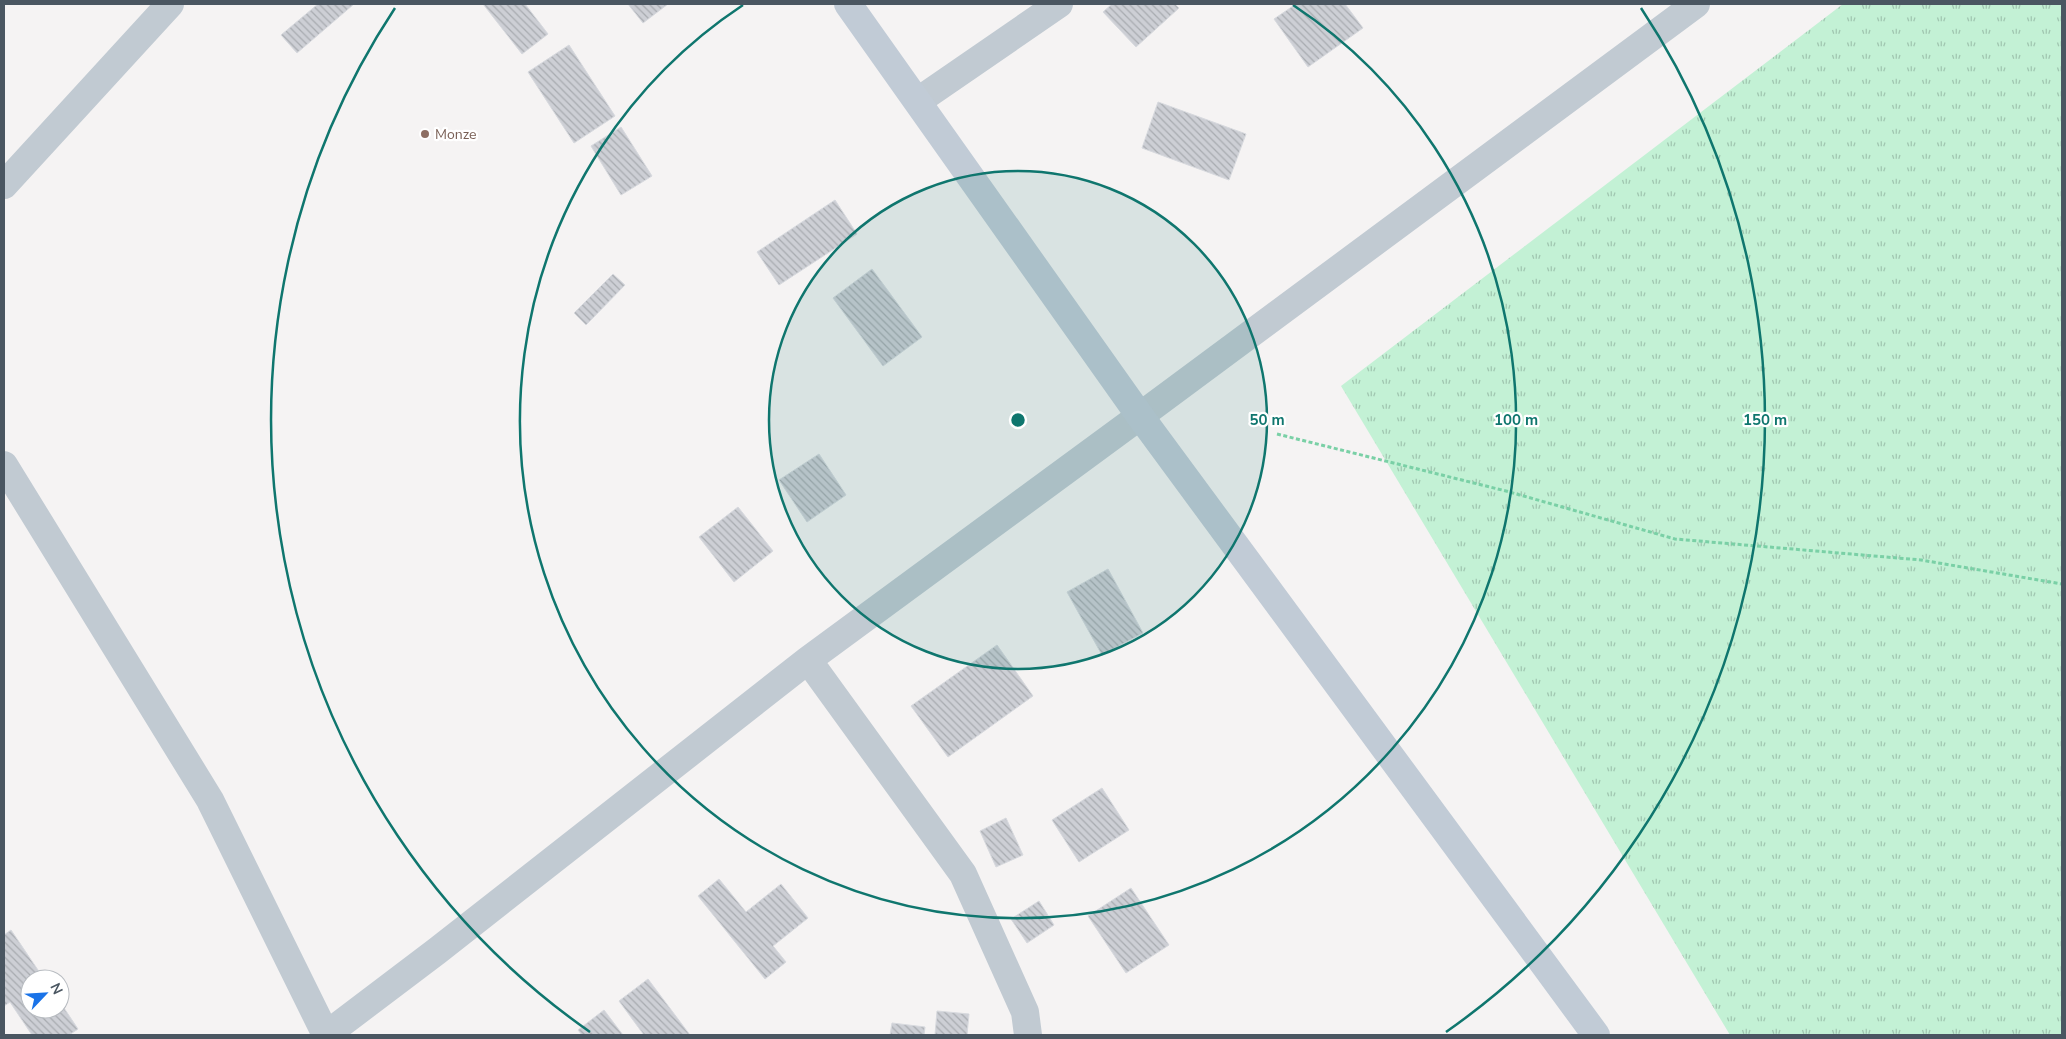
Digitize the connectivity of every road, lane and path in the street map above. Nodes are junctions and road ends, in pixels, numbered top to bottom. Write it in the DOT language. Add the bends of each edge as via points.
graph roads {
  1 [pos="170,4"];
  2 [pos="848,4"];
  3 [pos="1059,4"];
  4 [pos="1696,4"];
  5 [pos="918,101"];
  6 [pos="4,185"];
  7 [pos="1140,416"];
  8 [pos="1277,434"];
  9 [pos="4,465"];
  10 [pos="2062,584"];
  11 [pos="808,660"];
  12 [pos="326,1035"];
  13 [pos="1028,1035"];
  14 [pos="1596,1035"];
  1 -- 6 [label="street"];
  2 -- 5 [label="street"];
  3 -- 5 [label="street"];
  4 -- 7 [label="street"];
  5 -- 7 [label="street"];
  7 -- 11 [label="street"];
  7 -- 14 [label="street"];
  8 -- 10 [label="path" via="1506,491 1675,539 1921,560"];
  9 -- 12 [label="street" via="210,800"];
  11 -- 12 [label="street"];
  11 -- 13 [label="street" via="963,874 1025,1012"];
}
